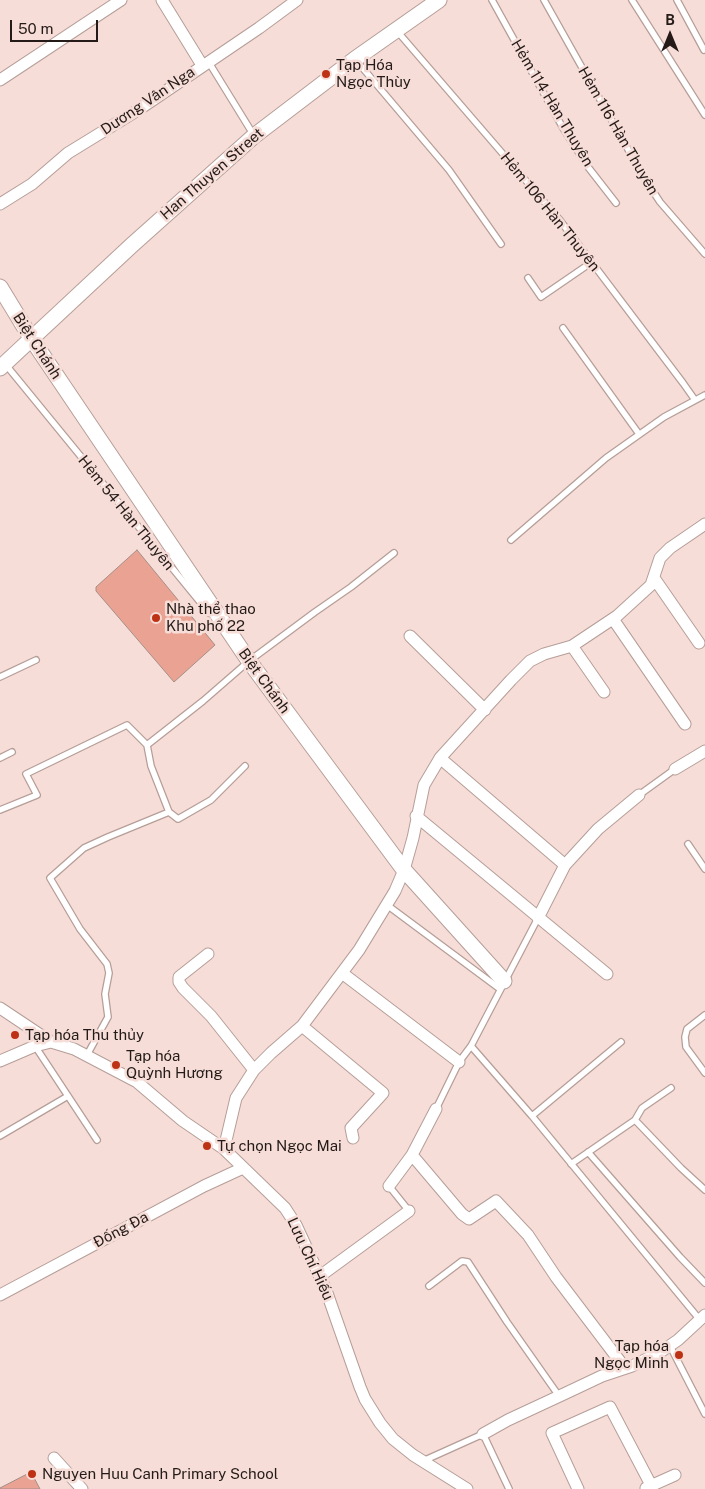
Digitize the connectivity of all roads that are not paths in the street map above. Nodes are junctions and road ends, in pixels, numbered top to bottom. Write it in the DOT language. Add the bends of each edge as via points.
graph roads {
  1 [pos="121,0"];
  2 [pos="162,0"];
  3 [pos="297,0"];
  4 [pos="439,0"];
  5 [pos="492,0"];
  6 [pos="544,0"];
  7 [pos="632,0"];
  8 [pos="677,0"];
  9 [pos="397,31"];
  10 [pos="704,50"];
  11 [pos="355,60"];
  12 [pos="205,63"];
  13 [pos="0,80"];
  14 [pos="705,115"];
  15 [pos="254,136"];
  16 [pos="616,203"];
  17 [pos="0,204"];
  18 [pos="501,244"];
  19 [pos="705,254"];
  20 [pos="592,262"];
  21 [pos="528,278"];
  22 [pos="0,287"];
  23 [pos="564,328"];
  24 [pos="31,338"];
  25 [pos="2,364"];
  26 [pos="705,395"];
  27 [pos="695,400"];
  28 [pos="639,434"];
  29 [pos="705,524"];
  30 [pos="511,540"];
  31 [pos="394,552"];
  32 [pos="654,578"];
  33 [pos="613,619"];
  34 [pos="410,636"];
  35 [pos="699,643"];
  36 [pos="572,646"];
  37 [pos="36,660"];
  38 [pos="249,660"];
  39 [pos="0,677"];
  40 [pos="604,692"];
  41 [pos="485,710"];
  42 [pos="684,724"];
  43 [pos="147,745"];
  44 [pos="705,751"];
  45 [pos="12,752"];
  46 [pos="0,758"];
  47 [pos="440,758"];
  48 [pos="245,766"];
  49 [pos="675,769"];
  50 [pos="639,795"];
  51 [pos="0,810"];
  52 [pos="169,812"];
  53 [pos="416,816"];
  54 [pos="688,844"];
  55 [pos="565,866"];
  56 [pos="705,869"];
  57 [pos="404,870"];
  58 [pos="387,904"];
  59 [pos="538,918"];
  60 [pos="208,954"];
  61 [pos="342,973"];
  62 [pos="607,974"];
  63 [pos="502,985"];
  64 [pos="0,1008"];
  65 [pos="705,1015"];
  66 [pos="302,1026"];
  67 [pos="50,1042"];
  68 [pos="621,1042"];
  69 [pos="35,1046"];
  70 [pos="471,1046"];
  71 [pos="87,1055"];
  72 [pos="0,1061"];
  73 [pos="460,1062"];
  74 [pos="254,1070"];
  75 [pos="705,1073"];
  76 [pos="671,1088"];
  77 [pos="68,1096"];
  78 [pos="436,1109"];
  79 [pos="532,1116"];
  80 [pos="635,1120"];
  81 [pos="0,1136"];
  82 [pos="353,1138"];
  83 [pos="97,1140"];
  84 [pos="224,1149"];
  85 [pos="588,1152"];
  86 [pos="412,1155"];
  87 [pos="571,1164"];
  88 [pos="243,1168"];
  89 [pos="389,1186"];
  90 [pos="705,1190"];
  91 [pos="409,1211"];
  92 [pos="320,1276"];
  93 [pos="705,1283"];
  94 [pos="429,1286"];
  95 [pos="0,1295"];
  96 [pos="702,1317"];
  97 [pos="670,1346"];
  98 [pos="625,1368"];
  99 [pos="558,1396"];
  100 [pos="705,1414"];
  101 [pos="483,1434"];
  102 [pos="54,1458"];
  103 [pos="421,1462"];
  104 [pos="675,1475"];
  105 [pos="648,1487"];
  106 [pos="82,1489"];
  107 [pos="467,1489"];
  108 [pos="509,1489"];
  109 [pos="578,1489"];
  1 -- 13 [label="street"];
  2 -- 12 [label="street"];
  3 -- 12 [label="street, Dương Vân Nga"];
  4 -- 9 [label="street, Han Thuyen Street"];
  5 -- 16 [label="lane, Hẻm 114 Hàn Thuyên" via="563,128"];
  6 -- 19 [label="lane, Hẻm 116 Hàn Thuyên" via="643,176 660,202"];
  7 -- 14 [label="lane"];
  8 -- 10 [label="lane"];
  9 -- 11 [label="street, Han Thuyen Street"];
  9 -- 20 [label="lane, Hẻm 106 Hàn Thuyên" via="560,219"];
  11 -- 15 [label="street, Han Thuyen Street"];
  11 -- 18 [label="lane" via="448,170"];
  12 -- 15 [label="lane"];
  12 -- 17 [label="street, Dương Vân Nga" via="68,153 32,184"];
  15 -- 24 [label="street, Han Thuyen Street"];
  20 -- 21 [label="lane" via="541,297"];
  20 -- 27 [label="lane, Hẻm 106 Hàn Thuyên"];
  22 -- 24 [label="street, Biệt Chánh"];
  23 -- 28 [label="lane"];
  24 -- 25 [label="street, Han Thuyen Street"];
  24 -- 38 [label="street, Biệt Chánh"];
  25 -- 38 [label="lane, Hẻm 54 Hàn Thuyên"];
  26 -- 27 [label="lane"];
  27 -- 28 [label="lane"];
  28 -- 30 [label="lane" via="606,458"];
  29 -- 32 [label="street" via="660,558"];
  31 -- 38 [label="lane" via="351,588"];
  32 -- 33 [label="street" via="645,592"];
  32 -- 35 [label="street"];
  33 -- 36 [label="street"];
  33 -- 42 [label="street"];
  34 -- 41 [label="street"];
  36 -- 40 [label="street"];
  36 -- 41 [label="street" via="530,662"];
  37 -- 39 [label="lane"];
  38 -- 43 [label="lane"];
  38 -- 57 [label="street, Biệt Chánh"];
  41 -- 47 [label="street"];
  43 -- 51 [label="lane" via="127,725 26,774 37,795"];
  43 -- 52 [label="lane" via="150,766"];
  44 -- 49 [label="street"];
  45 -- 46 [label="lane"];
  47 -- 53 [label="street" via="424,784"];
  47 -- 55 [label="street"];
  48 -- 52 [label="lane" via="211,800 178,819"];
  49 -- 50 [label="lane"];
  50 -- 55 [label="street" via="598,829"];
  52 -- 71 [label="lane" via="84,848 50,878 80,929 107,964 109,972 105,994 108,1017"];
  53 -- 57 [label="street"];
  53 -- 59 [label="street"];
  54 -- 56 [label="lane"];
  55 -- 59 [label="street"];
  57 -- 58 [label="street"];
  57 -- 63 [label="street, Biệt Chánh"];
  58 -- 61 [label="street"];
  58 -- 63 [label="lane"];
  59 -- 62 [label="street"];
  59 -- 63 [label="lane"];
  60 -- 74 [label="street" via="179,977 179,982 216,1021"];
  61 -- 66 [label="street"];
  61 -- 73 [label="street"];
  63 -- 70 [label="lane"];
  64 -- 67 [label="street, Lưu Chí Hiếu"];
  65 -- 75 [label="lane" via="687,1029 685,1037 686,1048"];
  66 -- 74 [label="street"];
  66 -- 82 [label="street" via="383,1093 351,1128"];
  67 -- 69 [label="street"];
  67 -- 71 [label="street, Lưu Chí Hiếu"];
  68 -- 79 [label="lane"];
  69 -- 72 [label="street"];
  69 -- 77 [label="lane"];
  70 -- 73 [label="lane"];
  70 -- 79 [label="lane"];
  71 -- 84 [label="street, Lưu Chí Hiếu" via="137,1082 184,1122"];
  73 -- 78 [label="lane"];
  74 -- 84 [label="street" via="236,1098"];
  76 -- 80 [label="lane" via="642,1108"];
  77 -- 81 [label="lane"];
  77 -- 83 [label="lane"];
  78 -- 86 [label="street"];
  79 -- 87 [label="lane"];
  80 -- 85 [label="lane"];
  80 -- 90 [label="lane"];
  84 -- 88 [label="street, Lưu Chí Hiếu"];
  85 -- 87 [label="lane"];
  85 -- 93 [label="lane"];
  86 -- 89 [label="street"];
  86 -- 98 [label="street" via="466,1218 496,1201 528,1236"];
  87 -- 96 [label="lane"];
  88 -- 92 [label="street, Lưu Chí Hiếu" via="291,1216"];
  88 -- 95 [label="street, Đống Đa"];
  89 -- 91 [label="lane"];
  91 -- 92 [label="street"];
  92 -- 103 [label="street, Lưu Chí Hiếu" via="365,1399 393,1439"];
  94 -- 99 [label="lane" via="462,1261 468,1262"];
  96 -- 97 [label="street"];
  97 -- 98 [label="street"];
  97 -- 100 [label="lane"];
  98 -- 99 [label="street"];
  99 -- 101 [label="street"];
  101 -- 103 [label="lane"];
  101 -- 108 [label="lane"];
  102 -- 106 [label="street"];
  103 -- 107 [label="street, Lưu Chí Hiếu"];
  104 -- 105 [label="street"];
  105 -- 109 [label="street" via="610,1407 552,1433"];
}
